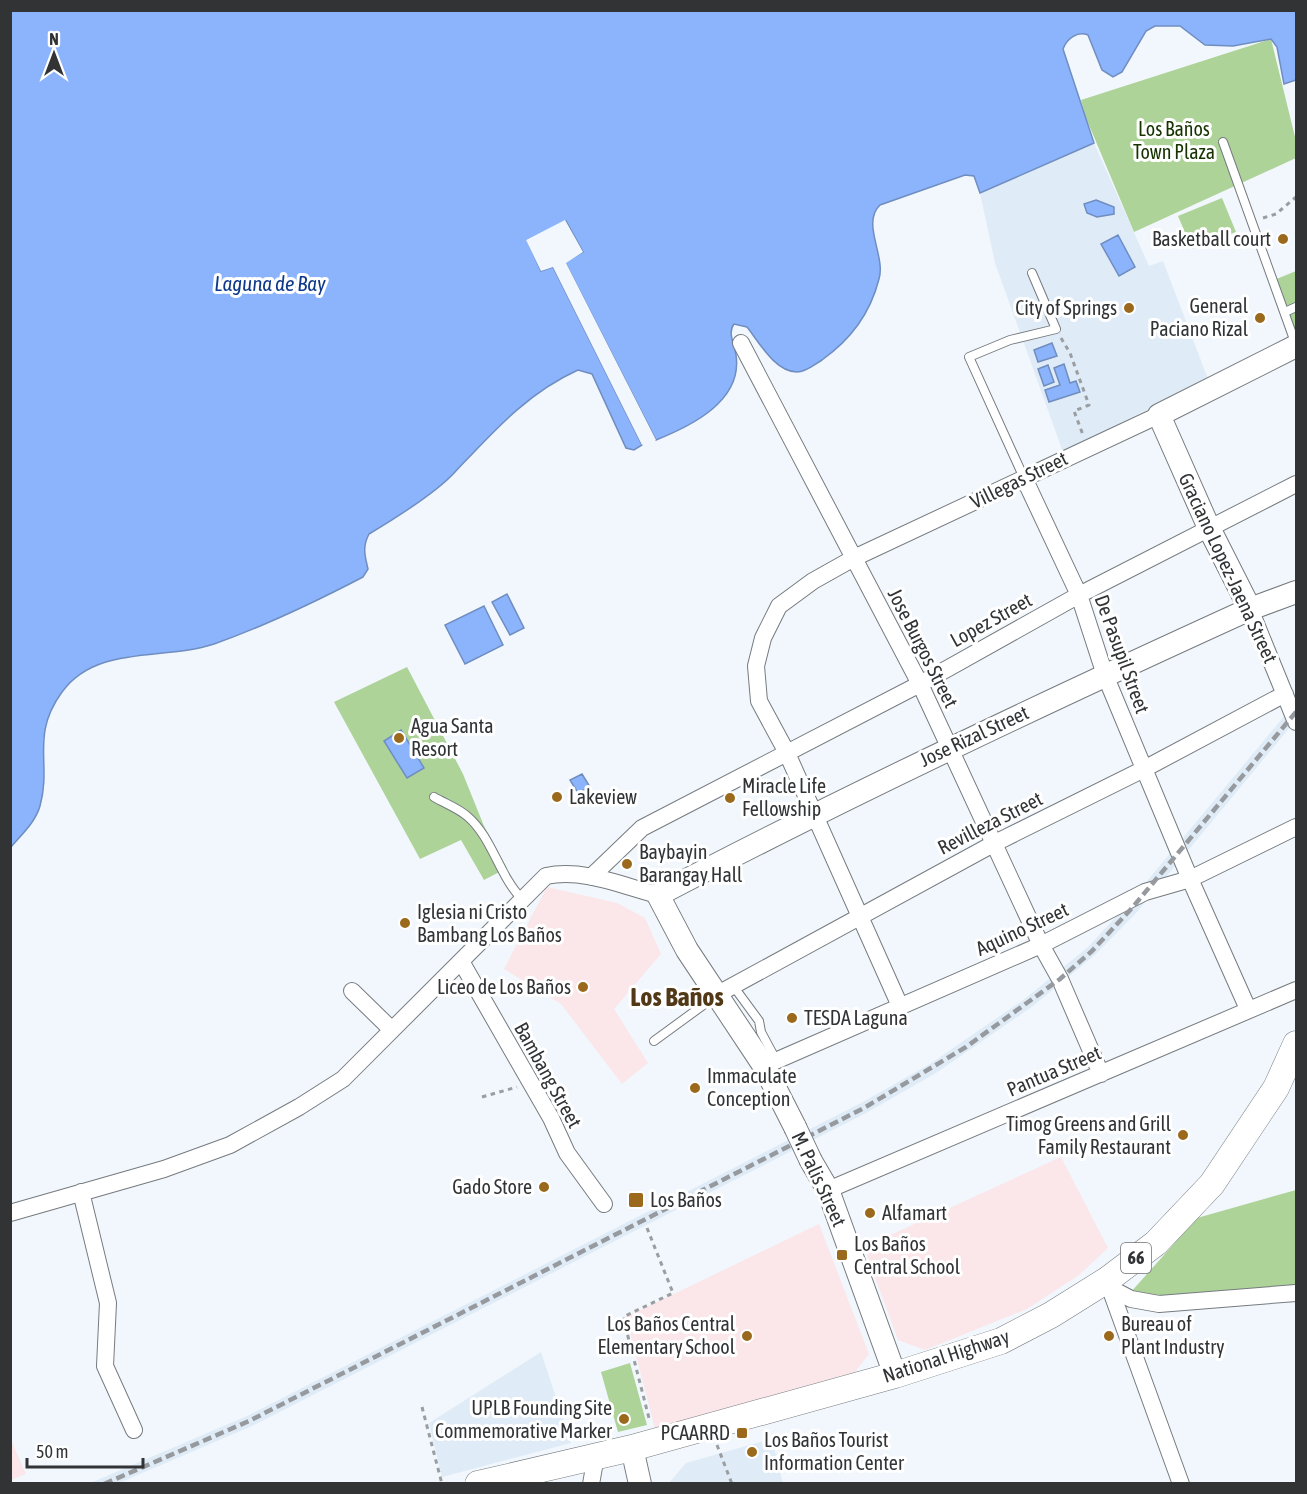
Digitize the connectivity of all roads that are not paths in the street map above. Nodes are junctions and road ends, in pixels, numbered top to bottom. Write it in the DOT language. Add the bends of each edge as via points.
graph roads {
  1 [pos="1223,142"];
  2 [pos="1032,273"];
  3 [pos="1296,307"];
  4 [pos="1285,312"];
  5 [pos="741,343"];
  6 [pos="1296,346"];
  7 [pos="1159,415"];
  8 [pos="1024,478"];
  9 [pos="1296,484"];
  10 [pos="1209,528"];
  11 [pos="854,558"];
  12 [pos="1296,592"];
  13 [pos="1078,595"];
  14 [pos="1250,609"];
  15 [pos="1105,675"];
  16 [pos="920,684"];
  17 [pos="1285,694"];
  18 [pos="1296,722"];
  19 [pos="948,748"];
  20 [pos="786,751"];
  21 [pos="1144,769"];
  22 [pos="434,797"];
  23 [pos="813,813"];
  24 [pos="1296,828"];
  25 [pos="995,843"];
  26 [pos="591,877"];
  27 [pos="1190,879"];
  28 [pos="658,896"];
  29 [pos="521,898"];
  30 [pos="860,917"];
  31 [pos="1041,945"];
  32 [pos="462,963"];
  33 [pos="1296,990"];
  34 [pos="352,991"];
  35 [pos="726,991"];
  36 [pos="900,1006"];
  37 [pos="1248,1010"];
  38 [pos="392,1030"];
  39 [pos="654,1041"];
  40 [pos="1296,1044"];
  41 [pos="770,1063"];
  42 [pos="1101,1074"];
  43 [pos="828,1190"];
  44 [pos="81,1191"];
  45 [pos="604,1204"];
  46 [pos="10,1213"];
  47 [pos="1109,1284"];
  48 [pos="1296,1293"];
  49 [pos="895,1375"];
  50 [pos="134,1430"];
  51 [pos="643,1445"];
  52 [pos="596,1456"];
  53 [pos="478,1484"];
  54 [pos="591,1484"];
  55 [pos="640,1484"];
  56 [pos="1181,1484"];
  1 -- 4 [label="lane"];
  2 -- 8 [label="lane, De Pasupil Street" via="1056,329 1010,340 969,357"];
  3 -- 4 [label="lane"];
  4 -- 6 [label="lane"];
  5 -- 11 [label="street, Jose Burgos Street"];
  6 -- 7 [label="main road, Villegas Street"];
  7 -- 8 [label="street, Villegas Street"];
  7 -- 10 [label="main road, Graciano Lopez-Jaena Street"];
  8 -- 11 [label="street, Villegas Street"];
  8 -- 13 [label="street, De Pasupil Street"];
  9 -- 10 [label="street, Lopez Street"];
  10 -- 13 [label="street, Lopez Street"];
  10 -- 14 [label="main road, Graciano Lopez-Jaena Street"];
  11 -- 16 [label="street, Jose Burgos Street"];
  11 -- 20 [label="street, Villegas Street" via="779,606 763,638 756,666 759,701"];
  12 -- 14 [label="main road, Jose Rizal Street"];
  13 -- 15 [label="street, De Pasupil Street"];
  13 -- 16 [label="street, Lopez Street"];
  14 -- 15 [label="main road, Jose Rizal Street"];
  14 -- 17 [label="street, Graciano Lopez-Jaena Street"];
  15 -- 19 [label="main road, Jose Rizal Street"];
  15 -- 21 [label="street, De Pasupil Street"];
  16 -- 19 [label="street, Jose Burgos Street"];
  16 -- 20 [label="street, Lopez Street"];
  17 -- 18 [label="street, Graciano Lopez-Jaena Street"];
  17 -- 21 [label="street, Revilleza Street"];
  19 -- 23 [label="main road, Jose Rizal Street"];
  19 -- 25 [label="street, Jose Burgos Street"];
  20 -- 23 [label="street, Villegas Street"];
  20 -- 26 [label="street, Lopez Street" via="642,828"];
  21 -- 25 [label="street, Revilleza Street"];
  21 -- 27 [label="street, De Pasupil Street"];
  22 -- 29 [label="lane" via="467,816"];
  23 -- 28 [label="main road, Jose Rizal Street"];
  23 -- 30 [label="street, Villegas Street"];
  24 -- 27 [label="street, Aquino Street"];
  25 -- 30 [label="street, Revilleza Street"];
  25 -- 31 [label="street, Jose Burgos Street"];
  26 -- 28 [label="street"];
  26 -- 29 [label="street" via="561,873 546,876"];
  27 -- 31 [label="street, Aquino Street" via="1145,892"];
  27 -- 37 [label="street, De Pasupil Street"];
  28 -- 35 [label="main road, M. Palis Street" via="687,950"];
  29 -- 32 [label="street"];
  30 -- 35 [label="street, Revilleza Street"];
  30 -- 36 [label="street, Villegas Street"];
  31 -- 36 [label="street, Aquino Street"];
  31 -- 42 [label="street, Jose Burgos Street"];
  32 -- 38 [label="street"];
  32 -- 45 [label="street, Bambang Street" via="567,1153"];
  33 -- 37 [label="street, Pantua Street"];
  34 -- 38 [label="street"];
  35 -- 39 [label="lane"];
  35 -- 41 [label="main road, M. Palis Street"];
  36 -- 41 [label="street, Aquino Street"];
  37 -- 42 [label="street, Pantua Street"];
  38 -- 44 [label="street" via="343,1079 230,1145 164,1169"];
  40 -- 47 [label="main road, National Highway / 66" via="1276,1088 1212,1184 1156,1243"];
  41 -- 43 [label="main road, M. Palis Street, bridge" via="795,1127"];
  42 -- 43 [label="street, Pantua Street"];
  43 -- 49 [label="main road, M. Palis Street"];
  44 -- 46 [label="street"];
  44 -- 50 [label="street" via="108,1303 105,1366"];
  47 -- 48 [label="street" via="1131,1299 1159,1304"];
  47 -- 49 [label="main road, National Highway / 66" via="1001,1341"];
  47 -- 56 [label="street"];
  49 -- 51 [label="main road, National Highway / 66"];
  51 -- 52 [label="main road, National Highway / 66"];
  51 -- 55 [label="main road"];
  52 -- 53 [label="main road, National Highway / 66"];
  52 -- 54 [label="street"];
}
